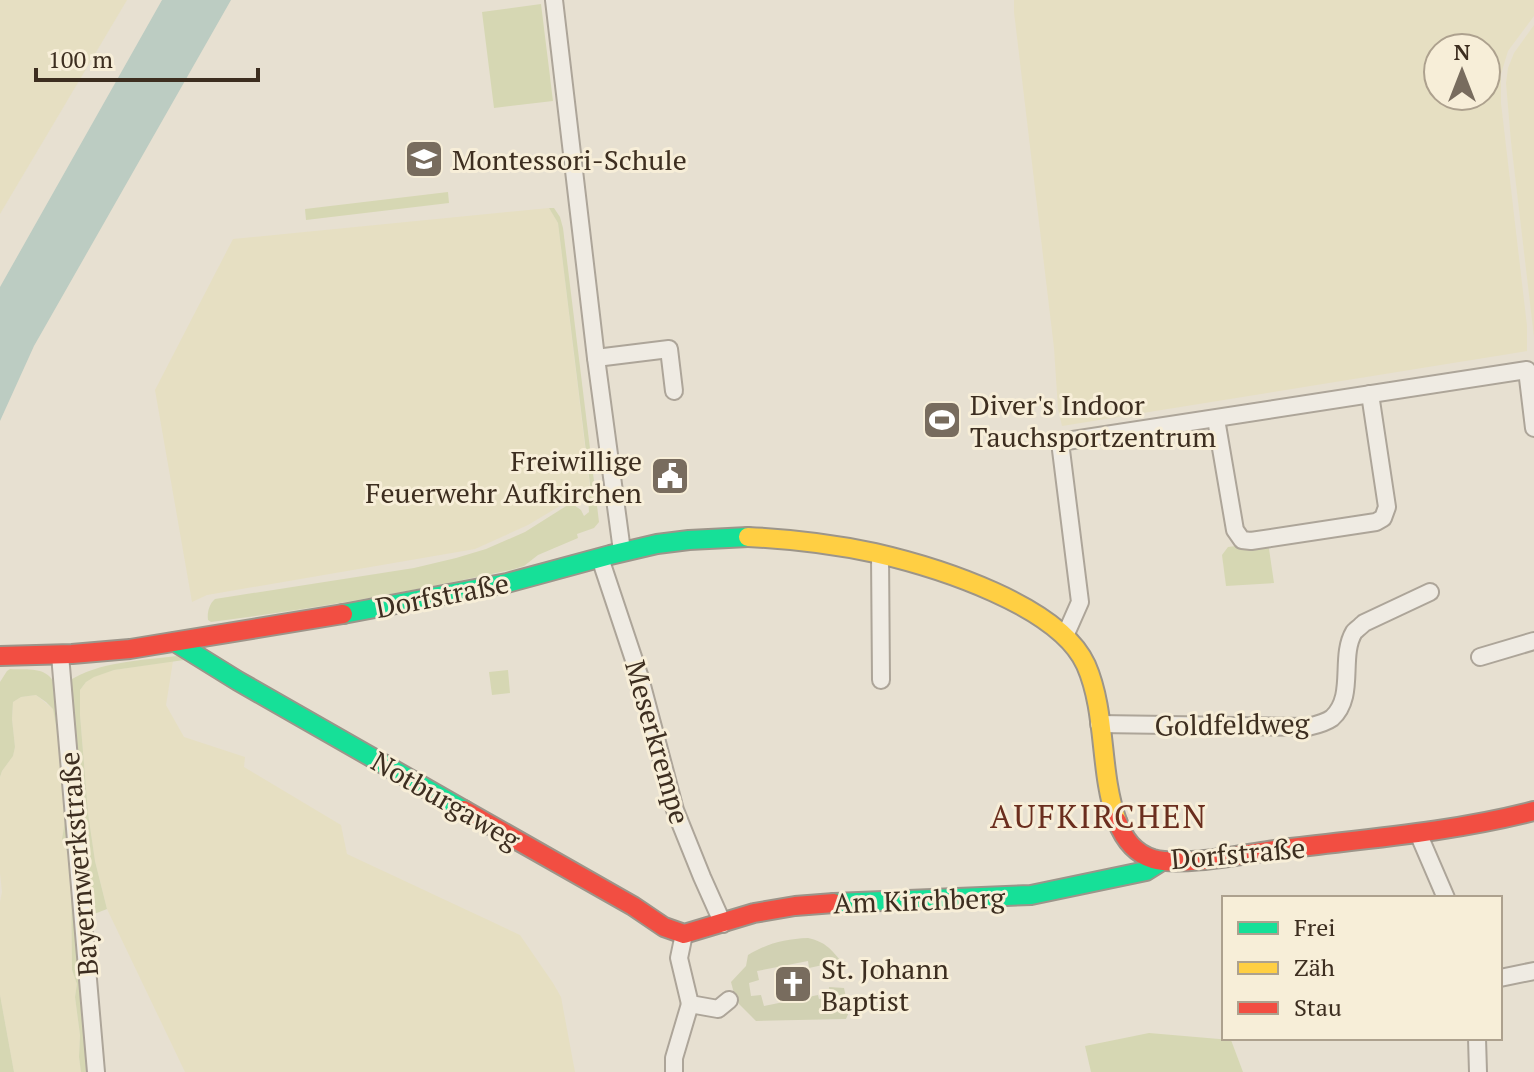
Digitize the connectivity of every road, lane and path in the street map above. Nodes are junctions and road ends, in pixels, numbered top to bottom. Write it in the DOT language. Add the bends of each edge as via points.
graph roads {
  1 [pos="554,0"];
  2 [pos="596,358"];
  3 [pos="674,391"];
  4 [pos="1370,394"];
  5 [pos="1216,419"];
  6 [pos="1534,419"];
  7 [pos="622,551"];
  8 [pos="880,554"];
  9 [pos="600,558"];
  10 [pos="1430,592"];
  11 [pos="1065,636"];
  12 [pos="1534,641"];
  13 [pos="175,642"];
  14 [pos="60,655"];
  15 [pos="0,656"];
  16 [pos="1480,657"];
  17 [pos="881,680"];
  18 [pos="1099,724"];
  19 [pos="1534,811"];
  20 [pos="1418,833"];
  21 [pos="1138,853"];
  22 [pos="1162,861"];
  23 [pos="1115,877"];
  24 [pos="1445,896"];
  25 [pos="723,924"];
  26 [pos="684,934"];
  27 [pos="1534,971"];
  28 [pos="1502,978"];
  29 [pos="729,1000"];
  30 [pos="690,1004"];
  31 [pos="1477,1040"];
  32 [pos="96,1072"];
  33 [pos="674,1072"];
  34 [pos="1478,1072"];
  1 -- 2 [label="street"];
  2 -- 3 [label="street" via="669,349"];
  2 -- 7 [label="street"];
  4 -- 5 [label="street"];
  4 -- 5 [label="street" via="1387,507 1376,522 1242,540 1235,530"];
  4 -- 6 [label="street" via="1527,370"];
  5 -- 11 [label="street" via="1060,442 1080,602"];
  7 -- 8 [label="street, Dorfstraße" via="686,540 767,537"];
  7 -- 9 [label="street, Dorfstraße"];
  8 -- 11 [label="street, Dorfstraße" via="1001,596"];
  8 -- 17 [label="street"];
  9 -- 13 [label="street, Dorfstraße" via="397,605"];
  9 -- 25 [label="street, Meserkrempe" via="640,678 675,810"];
  10 -- 18 [label="street, Goldfeldweg" via="1355,631 1340,707 1323,723"];
  11 -- 18 [label="street, Dorfstraße" via="1082,657"];
  12 -- 16 [label="street"];
  13 -- 14 [label="street, Dorfstraße"];
  13 -- 26 [label="street, Notburgaweg"];
  14 -- 15 [label="street, Dorfstraße"];
  14 -- 32 [label="street, Bayernwerkstraße"];
  18 -- 21 [label="street, Dorfstraße" via="1116,819"];
  19 -- 20 [label="street, Dorfstraße"];
  20 -- 22 [label="street, Dorfstraße"];
  20 -- 24 [label="street"];
  21 -- 22 [label="street, Dorfstraße"];
  21 -- 23 [label="street"];
  22 -- 23 [label="street, Am Kirchberg" via="1146,871"];
  23 -- 25 [label="street, Am Kirchberg" via="1031,895 795,906"];
  25 -- 26 [label="street"];
  26 -- 30 [label="street" via="679,958"];
  27 -- 28 [label="street"];
  29 -- 30 [label="street" via="718,1009"];
  30 -- 33 [label="street"];
  31 -- 34 [label="street"];
}
